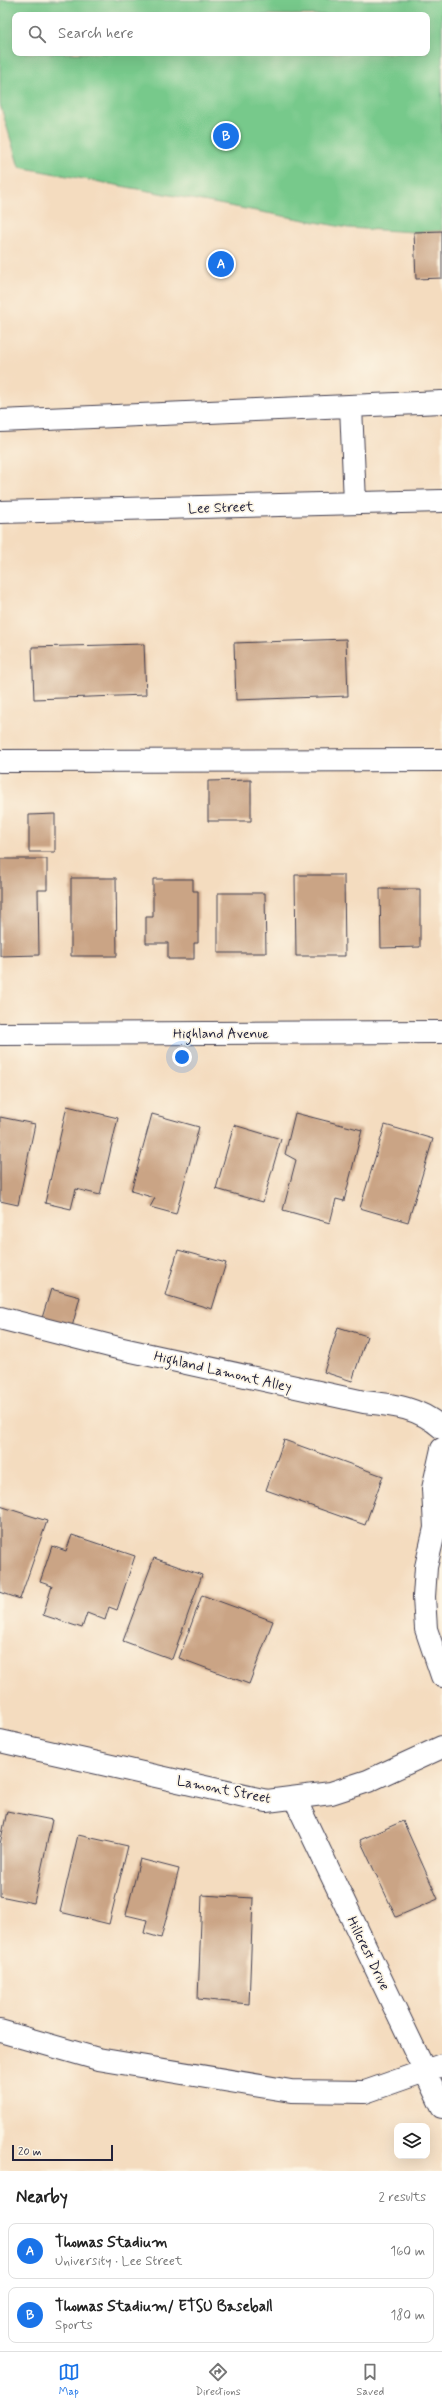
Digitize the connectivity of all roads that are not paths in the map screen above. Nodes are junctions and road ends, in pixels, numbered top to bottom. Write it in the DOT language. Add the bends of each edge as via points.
graph roads {
  1 [pos="442,402"];
  2 [pos="351,406"];
  3 [pos="0,420"];
  4 [pos="442,501"];
  5 [pos="355,503"];
  6 [pos="0,512"];
  7 [pos="442,760"];
  8 [pos="0,761"];
  9 [pos="442,1032"];
  10 [pos="0,1034"];
  11 [pos="0,1318"];
  12 [pos="442,1428"];
  13 [pos="442,1449"];
  14 [pos="438,1517"];
  15 [pos="442,1676"];
  16 [pos="0,1741"];
  17 [pos="442,1747"];
  18 [pos="295,1799"];
  19 [pos="0,2031"];
  20 [pos="434,2069"];
  21 [pos="442,2107"];
  1 -- 2 [label="street"];
  2 -- 3 [label="street"];
  2 -- 5 [label="street"];
  4 -- 5 [label="street, Lee Street"];
  5 -- 6 [label="street, Lee Street"];
  7 -- 8 [label="street"];
  9 -- 10 [label="street, Highland Avenue"];
  11 -- 12 [label="street, Highland Lamont Alley" via="118,1348 364,1402 397,1406 428,1416"];
  13 -- 14 [label="street" via="433,1489"];
  14 -- 15 [label="street" via="426,1567 426,1629"];
  16 -- 18 [label="street, Lamont Street" via="267,1801"];
  17 -- 18 [label="street, Lamont Street" via="368,1781 331,1793"];
  18 -- 20 [label="street, Hillcrest Drive"];
  19 -- 20 [label="street" via="98,2059 291,2091 365,2092"];
  20 -- 21 [label="street, Hillcrest Drive"];
}
